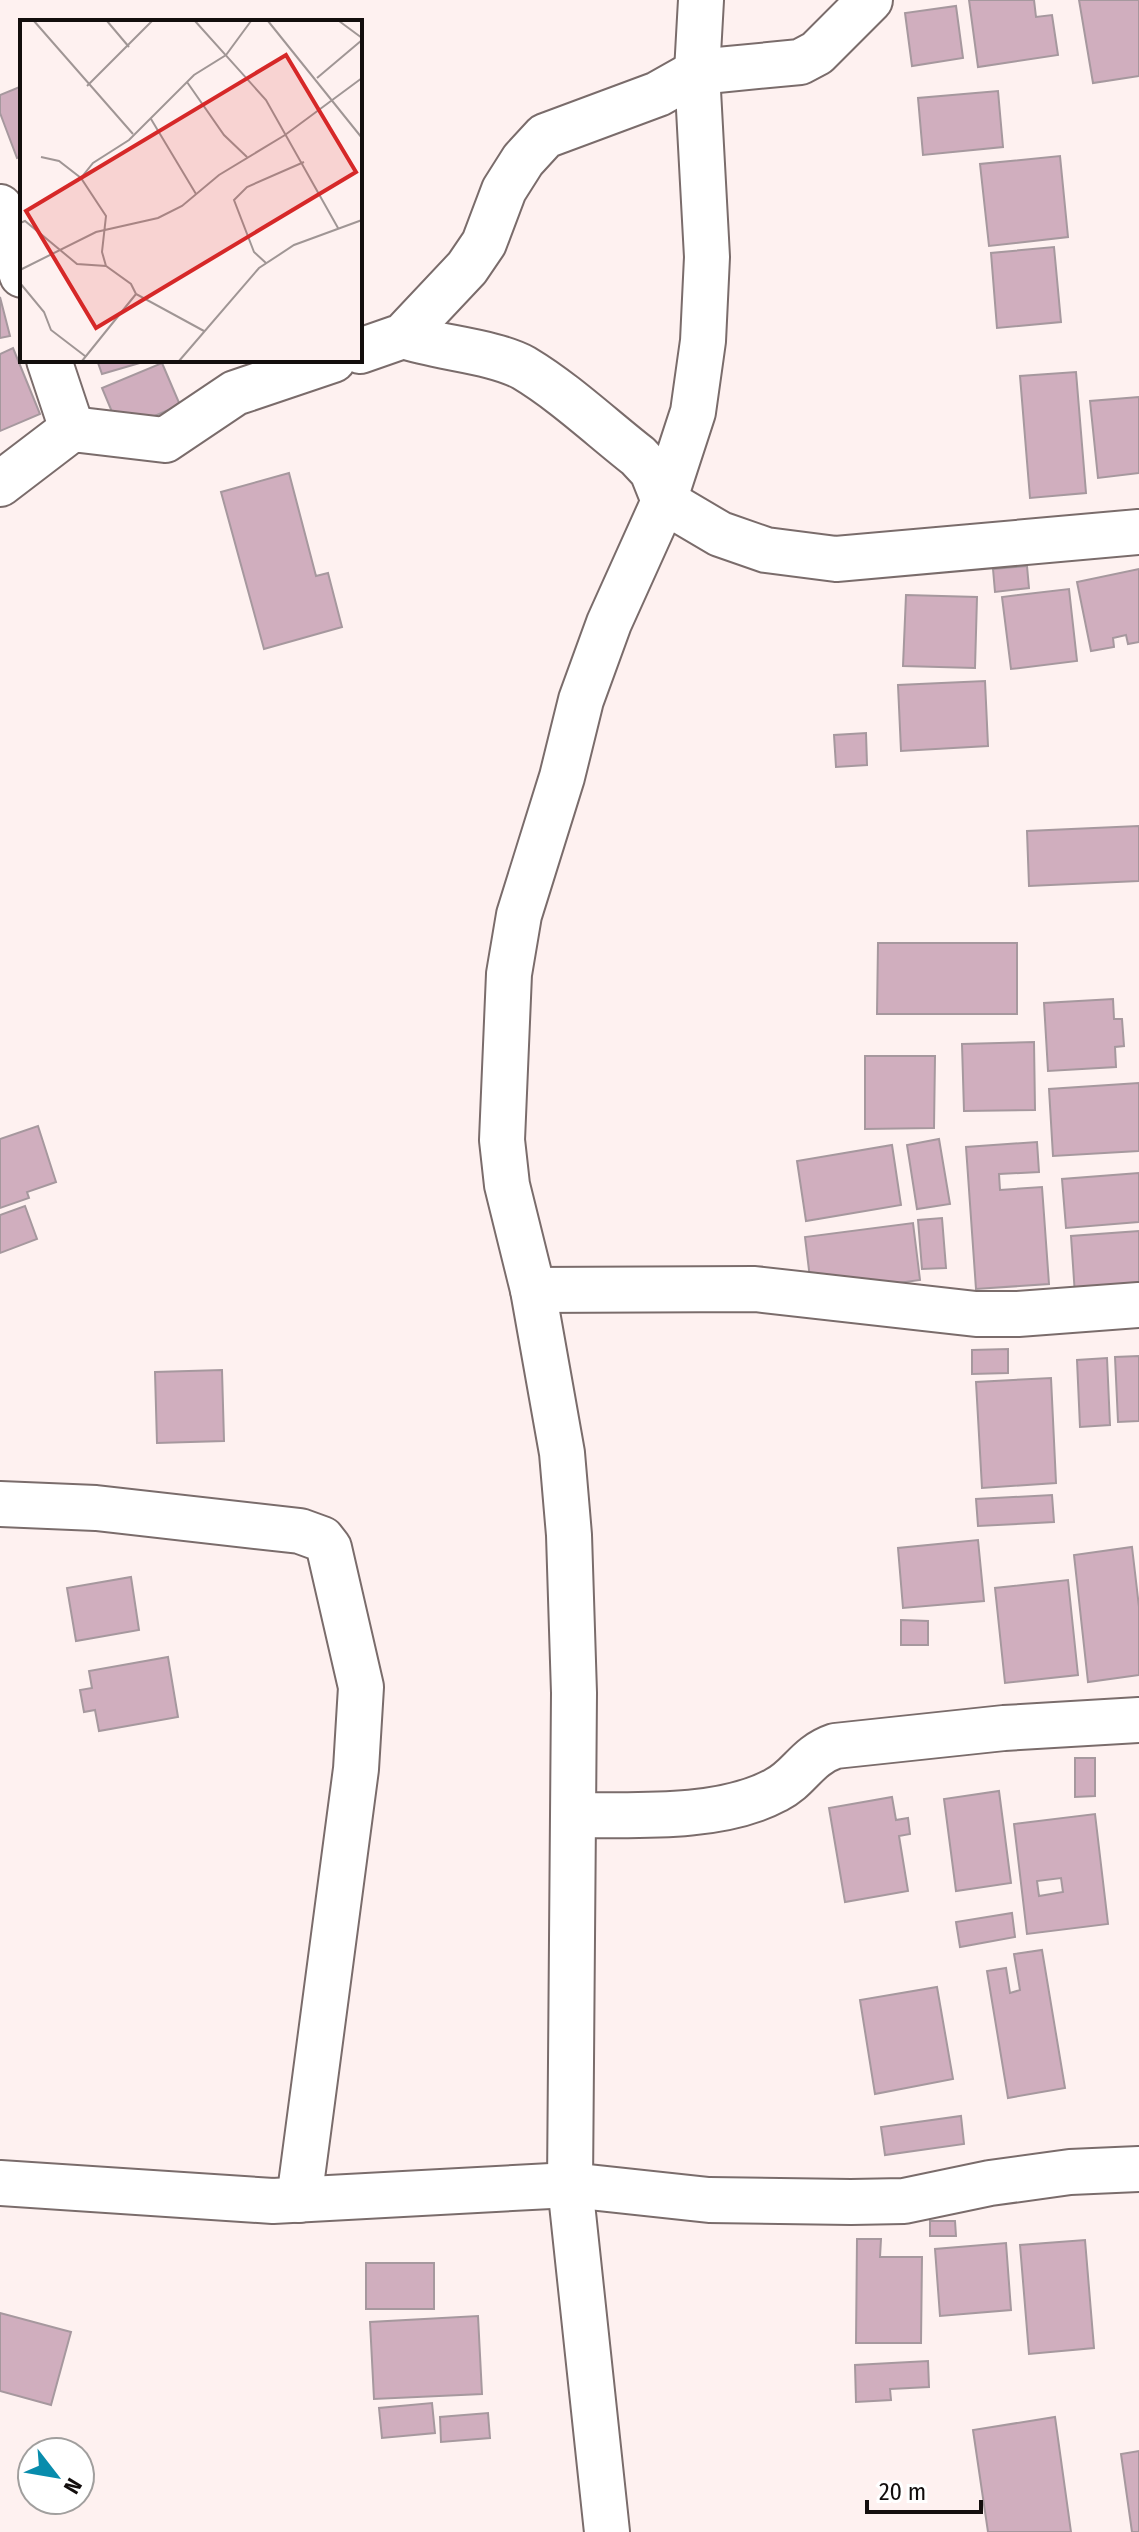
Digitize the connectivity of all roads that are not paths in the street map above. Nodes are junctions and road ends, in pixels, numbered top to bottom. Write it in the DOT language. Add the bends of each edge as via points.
graph roads {
  1 [pos="701,0"];
  2 [pos="870,0"];
  3 [pos="697,72"];
  4 [pos="0,207"];
  5 [pos="20,269"];
  6 [pos="403,336"];
  7 [pos="362,350"];
  8 [pos="50,362"];
  9 [pos="327,362"];
  10 [pos="72,429"];
  11 [pos="0,484"];
  12 [pos="664,501"];
  13 [pos="1139,532"];
  14 [pos="533,1290"];
  15 [pos="1139,1305"];
  16 [pos="0,1504"];
  17 [pos="1139,1720"];
  18 [pos="574,1815"];
  19 [pos="1139,2169"];
  20 [pos="0,2183"];
  21 [pos="570,2185"];
  22 [pos="299,2200"];
  23 [pos="607,2532"];
  1 -- 3 [label="street"];
  2 -- 3 [label="street" via="817,53 800,62"];
  3 -- 6 [label="street" via="658,94 545,136 504,190 484,243 467,268"];
  3 -- 12 [label="street" via="707,257 703,341 693,412"];
  4 -- 5 [label="street"];
  6 -- 7 [label="street"];
  6 -- 12 [label="street" via="494,356 523,368 638,456 652,471"];
  8 -- 10 [label="street"];
  9 -- 10 [label="street" via="235,393 165,440"];
  10 -- 11 [label="street"];
  12 -- 13 [label="street" via="720,534 766,550 836,559"];
  12 -- 14 [label="street" via="581,700 519,915 509,974 502,1140 507,1185"];
  14 -- 15 [label="street" via="755,1289 976,1314"];
  14 -- 18 [label="street" via="562,1453 569,1535"];
  16 -- 22 [label="street" via="96,1508 300,1531 322,1539 329,1548 361,1687 356,1769"];
  17 -- 18 [label="street" via="835,1746 815,1752 778,1790 738,1803 670,1814"];
  18 -- 21 [label="street"];
  19 -- 21 [label="street" via="1070,2172 904,2201 709,2200"];
  20 -- 22 [label="street"];
  21 -- 22 [label="street"];
  21 -- 23 [label="street"];
}
